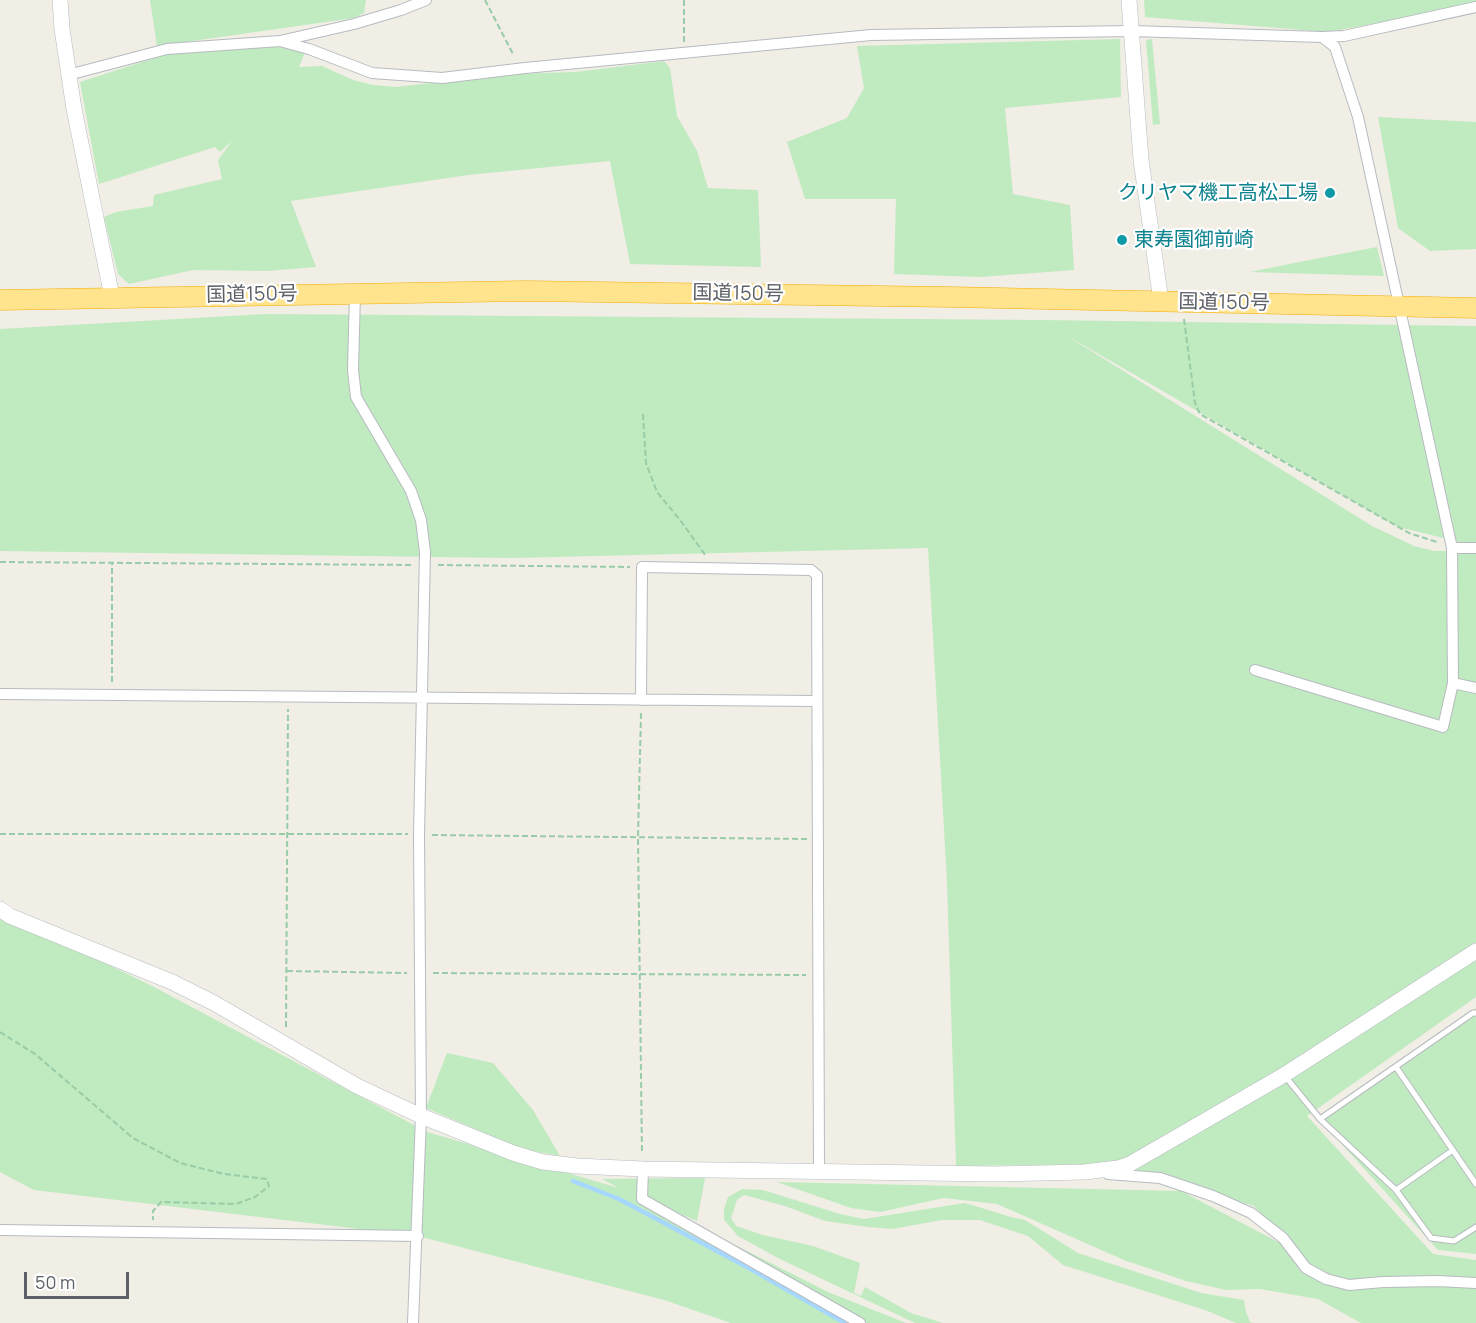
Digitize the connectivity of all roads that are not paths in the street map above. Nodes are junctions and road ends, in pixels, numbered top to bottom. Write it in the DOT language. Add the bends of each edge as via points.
graph roads {
  1 [pos="60,0"];
  2 [pos="426,0"];
  3 [pos="1129,0"];
  4 [pos="1476,7"];
  5 [pos="1132,31"];
  6 [pos="1322,37"];
  7 [pos="280,41"];
  8 [pos="68,75"];
  9 [pos="355,293"];
  10 [pos="112,297"];
  11 [pos="0,300"];
  12 [pos="1161,301"];
  13 [pos="1400,306"];
  14 [pos="1476,308"];
  15 [pos="1452,548"];
  16 [pos="1476,548"];
  17 [pos="1255,670"];
  18 [pos="1453,683"];
  19 [pos="1476,688"];
  20 [pos="0,694"];
  21 [pos="421,698"];
  22 [pos="641,700"];
  23 [pos="816,701"];
  24 [pos="0,909"];
  25 [pos="1476,951"];
  26 [pos="1476,1013"];
  27 [pos="1396,1067"];
  28 [pos="1284,1075"];
  29 [pos="421,1116"];
  30 [pos="1320,1119"];
  31 [pos="1453,1150"];
  32 [pos="643,1169"];
  33 [pos="819,1171"];
  34 [pos="1084,1172"];
  35 [pos="1476,1184"];
  36 [pos="1396,1190"];
  37 [pos="1476,1227"];
  38 [pos="0,1230"];
  39 [pos="418,1236"];
  40 [pos="1476,1283"];
  41 [pos="413,1323"];
  42 [pos="860,1323"];
  1 -- 8 [label="street"];
  2 -- 7 [label="street" via="354,24"];
  3 -- 5 [label="street"];
  4 -- 6 [label="street" via="1344,36"];
  5 -- 6 [label="street"];
  5 -- 7 [label="street" via="871,35 442,78 372,73"];
  5 -- 12 [label="street" via="1141,160"];
  6 -- 13 [label="street" via="1335,47 1358,117"];
  7 -- 8 [label="street" via="167,49"];
  8 -- 10 [label="street"];
  9 -- 10 [label="highway, 国道150号"];
  9 -- 12 [label="highway, 国道150号" via="525,291"];
  9 -- 21 [label="street" via="356,397 411,491 421,520"];
  10 -- 11 [label="highway, 国道150号"];
  12 -- 13 [label="highway, 国道150号"];
  13 -- 14 [label="highway, 国道150号"];
  13 -- 15 [label="street"];
  15 -- 16 [label="street"];
  15 -- 18 [label="street"];
  17 -- 18 [label="street" via="1443,727"];
  18 -- 19 [label="street"];
  20 -- 21 [label="street"];
  21 -- 22 [label="street"];
  21 -- 29 [label="street"];
  22 -- 23 [label="street"];
  22 -- 23 [label="street" via="642,567 811,570 817,575"];
  23 -- 33 [label="street"];
  24 -- 29 [label="street" via="172,982 357,1086"];
  25 -- 28 [label="street"];
  26 -- 27 [label="lane"];
  27 -- 30 [label="lane"];
  27 -- 31 [label="lane"];
  28 -- 30 [label="lane"];
  28 -- 34 [label="street" via="1130,1164"];
  29 -- 32 [label="street" via="543,1162"];
  29 -- 39 [label="street"];
  30 -- 36 [label="lane"];
  31 -- 35 [label="lane"];
  31 -- 36 [label="lane"];
  32 -- 33 [label="street"];
  32 -- 42 [label="street" via="642,1199"];
  33 -- 34 [label="street"];
  34 -- 40 [label="street" via="1160,1178 1251,1212 1284,1238 1306,1268 1326,1279 1349,1285"];
  36 -- 37 [label="lane" via="1431,1238 1454,1241"];
  38 -- 39 [label="street"];
  39 -- 41 [label="street"];
}
